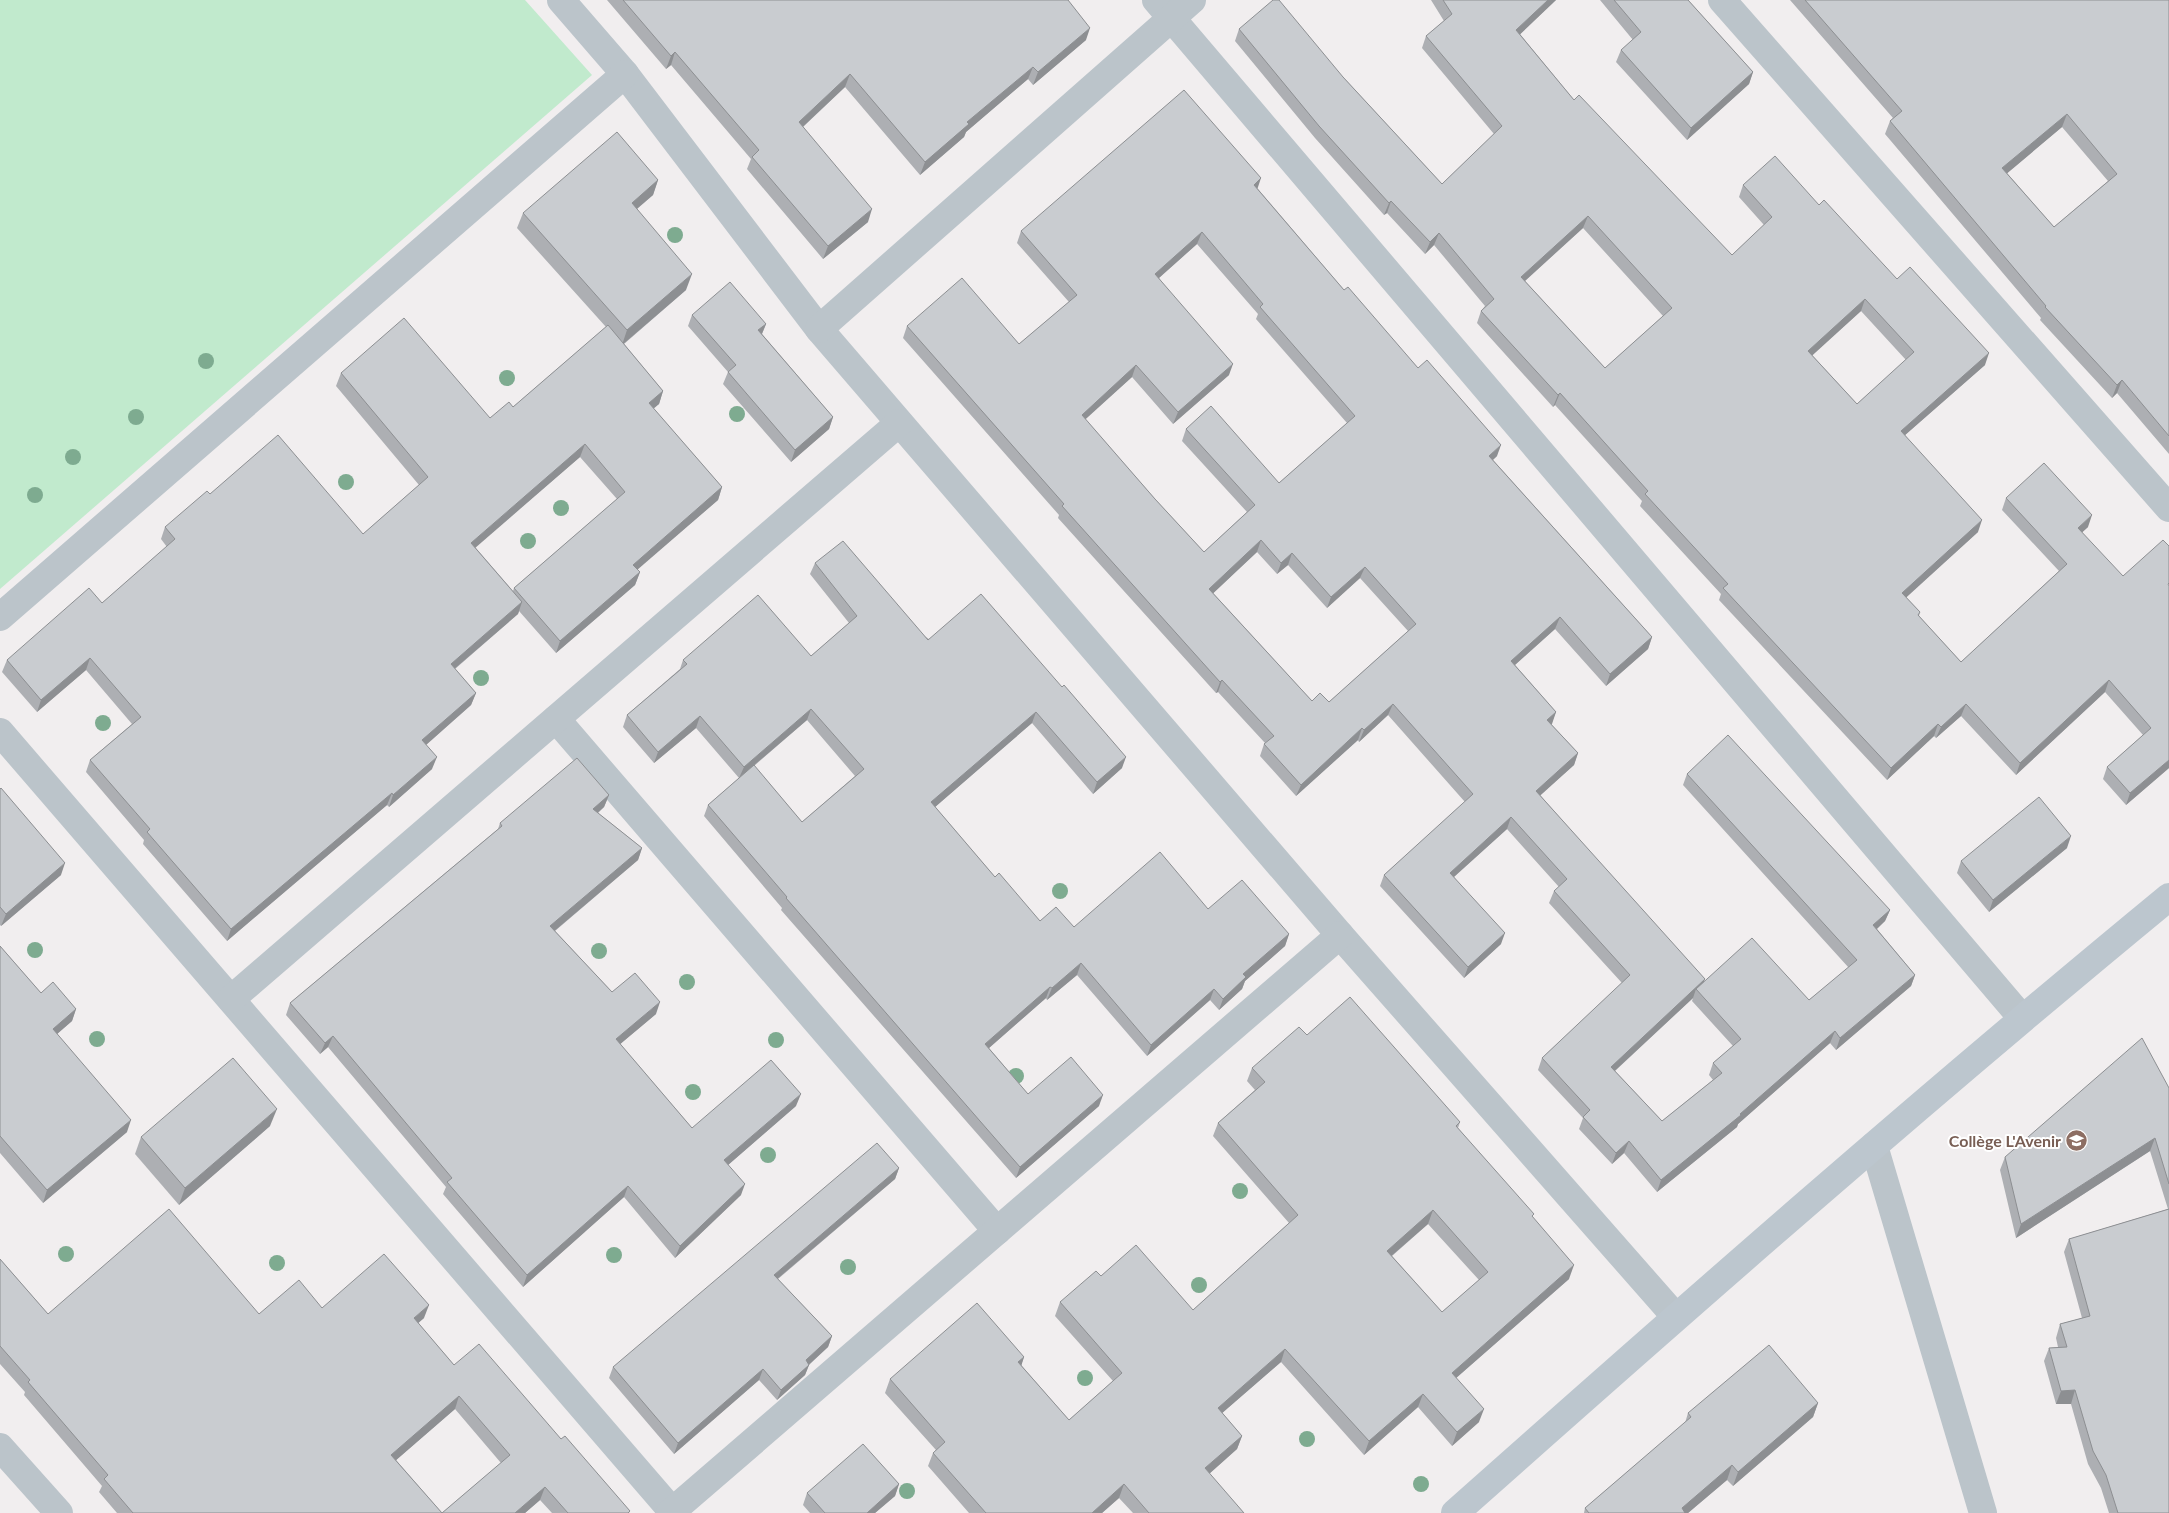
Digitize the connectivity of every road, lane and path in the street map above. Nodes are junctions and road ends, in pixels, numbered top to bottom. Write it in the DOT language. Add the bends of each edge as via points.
graph roads {
  1 [pos="560,0"];
  2 [pos="1192,0"];
  3 [pos="1722,0"];
  4 [pos="1163,9"];
  5 [pos="625,74"];
  6 [pos="819,330"];
  7 [pos="899,423"];
  8 [pos="2169,508"];
  9 [pos="0,617"];
  10 [pos="556,719"];
  11 [pos="0,732"];
  12 [pos="2169,898"];
  13 [pos="1340,935"];
  14 [pos="231,999"];
  15 [pos="2022,1018"];
  16 [pos="1874,1146"];
  17 [pos="997,1231"];
  18 [pos="1675,1316"];
  19 [pos="0,1447"];
  20 [pos="671,1512"];
  21 [pos="59,1513"];
  22 [pos="1456,1513"];
  23 [pos="1983,1513"];
  1 -- 5 [label="street"];
  2 -- 4 [label="street"];
  3 -- 8 [label="street"];
  4 -- 6 [label="street"];
  4 -- 15 [label="street"];
  5 -- 6 [label="street"];
  5 -- 9 [label="street"];
  6 -- 7 [label="street"];
  7 -- 10 [label="street"];
  7 -- 13 [label="street"];
  10 -- 14 [label="street"];
  10 -- 17 [label="street"];
  11 -- 14 [label="street"];
  12 -- 15 [label="street"];
  13 -- 17 [label="street"];
  13 -- 18 [label="street"];
  14 -- 20 [label="street"];
  15 -- 16 [label="street"];
  16 -- 18 [label="street"];
  16 -- 23 [label="street"];
  17 -- 20 [label="street"];
  18 -- 22 [label="street"];
  19 -- 21 [label="street"];
}
